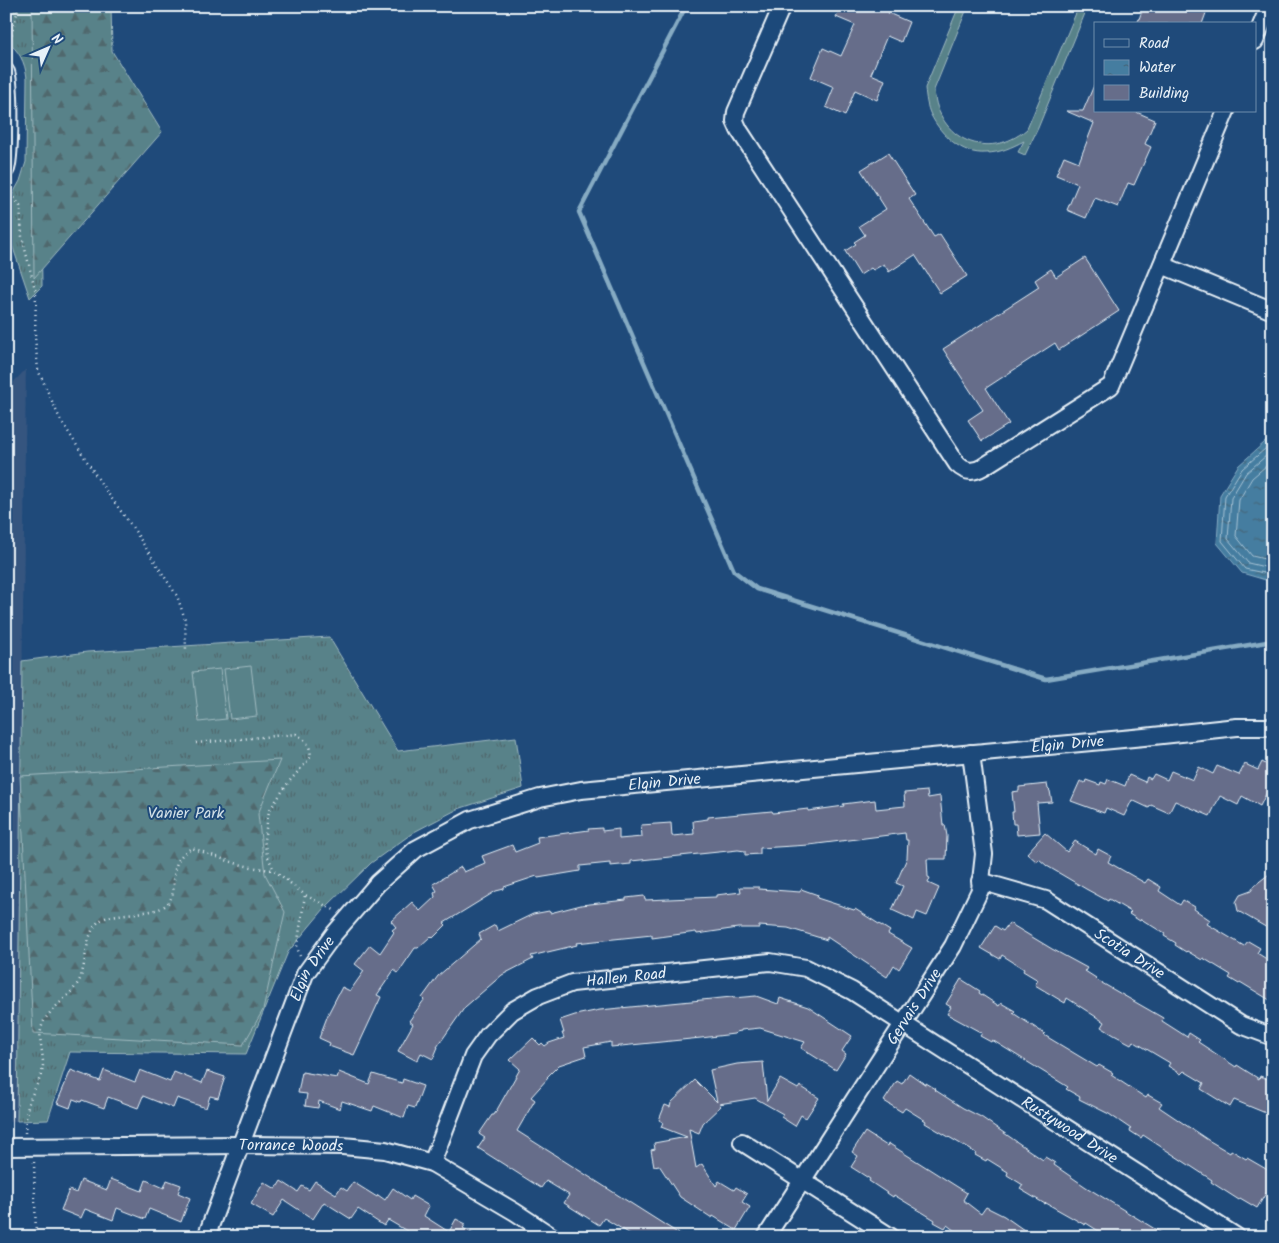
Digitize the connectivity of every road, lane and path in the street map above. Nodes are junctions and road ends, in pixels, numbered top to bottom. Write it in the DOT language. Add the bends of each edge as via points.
graph roads {
  1 [pos="20,6"];
  2 [pos="782,6"];
  3 [pos="1270,6"];
  4 [pos="1256,39"];
  5 [pos="6,54"];
  6 [pos="6,72"];
  7 [pos="1226,112"];
  8 [pos="6,170"];
  9 [pos="6,185"];
  10 [pos="1162,265"];
  11 [pos="1273,311"];
  12 [pos="186,650"];
  13 [pos="1273,727"];
  14 [pos="196,743"];
  15 [pos="971,752"];
  16 [pos="274,870"];
  17 [pos="980,881"];
  18 [pos="305,896"];
  19 [pos="348,918"];
  20 [pos="305,974"];
  21 [pos="904,1023"];
  22 [pos="1273,1037"];
  23 [pos="742,1142"];
  24 [pos="241,1145"];
  25 [pos="29,1146"];
  26 [pos="6,1147"];
  27 [pos="432,1163"];
  28 [pos="802,1180"];
  29 [pos="36,1237"];
  30 [pos="206,1237"];
  31 [pos="553,1237"];
  32 [pos="766,1237"];
  33 [pos="891,1237"];
  34 [pos="1238,1237"];
  1 -- 5 [label="path"];
  2 -- 10 [label="street" via="735,121 962,470 977,471 1111,386"];
  3 -- 4 [label="street"];
  6 -- 8 [label="street" via="9,103"];
  7 -- 10 [label="street"];
  9 -- 12 [label="path" via="20,206 22,237 36,293 38,370 65,426 177,596 186,618"];
  10 -- 11 [label="street"];
  13 -- 15 [label="street, Elgin Drive" via="1237,727"];
  14 -- 16 [label="path" via="296,734 306,740 311,757 269,811 264,840"];
  15 -- 17 [label="street, Gervais Drive" via="984,854"];
  15 -- 19 [label="street, Elgin Drive" via="581,790 540,798 470,820 416,849 378,882"];
  16 -- 18 [label="path"];
  16 -- 25 [label="path" via="230,863 192,848 183,852 176,865 167,904 158,909 102,919 93,926 80,979 43,1021 39,1037 43,1064 41,1077 26,1113"];
  17 -- 21 [label="street, Gervais Drive" via="980,890 952,946"];
  17 -- 22 [label="street, Scotia Drive" via="1046,900 1241,1025"];
  18 -- 19 [label="path"];
  18 -- 20 [label="path" via="297,947"];
  19 -- 20 [label="street, Elgin Drive"];
  20 -- 24 [label="street, Elgin Drive"];
  21 -- 27 [label="street, Hallen Road" via="806,968 770,962 572,983 538,996 512,1012 488,1035 473,1056"];
  21 -- 28 [label="street, Gervais Drive"];
  21 -- 34 [label="street, Rustywood Drive"];
  23 -- 28 [label="street"];
  24 -- 25 [label="street, Torrance Woods"];
  24 -- 27 [label="street, Torrance Woods" via="343,1146 385,1150"];
  24 -- 30 [label="street, Elgin Drive"];
  25 -- 26 [label="street, Torrance Woods"];
  25 -- 29 [label="path"];
  27 -- 31 [label="street, Torrance Woods"];
  28 -- 32 [label="street, Gervais Drive"];
  28 -- 33 [label="street"];
}
